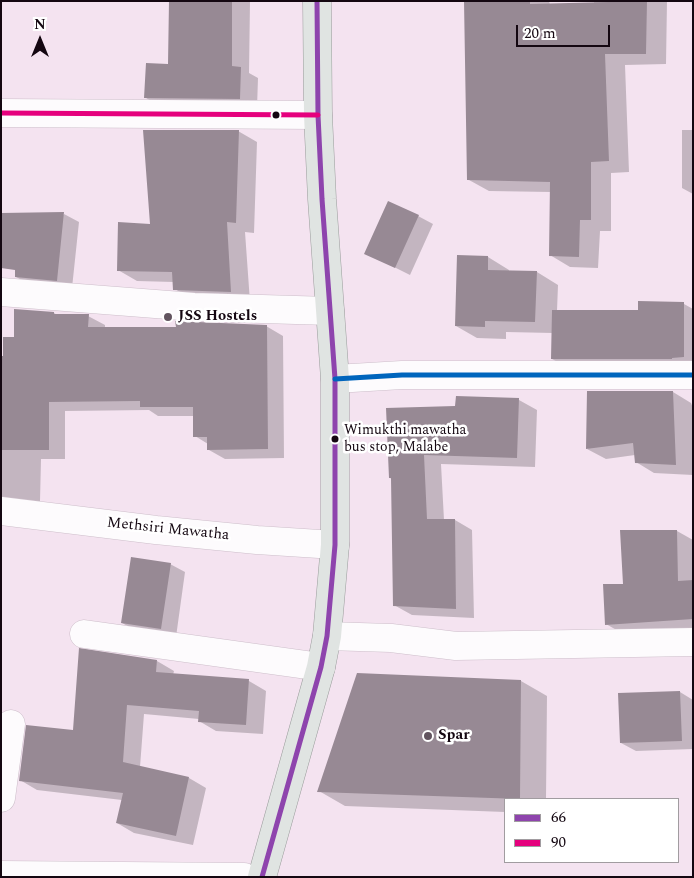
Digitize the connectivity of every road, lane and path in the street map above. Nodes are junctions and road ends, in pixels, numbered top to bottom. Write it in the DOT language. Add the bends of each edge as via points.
graph roads {
  1 [pos="317,1"];
  2 [pos="1,113"];
  3 [pos="318,115"];
  4 [pos="1,292"];
  5 [pos="330,311"];
  6 [pos="693,375"];
  7 [pos="335,379"];
  8 [pos="1,511"];
  9 [pos="335,545"];
  10 [pos="84,634"];
  11 [pos="327,636"];
  12 [pos="693,642"];
  13 [pos="321,666"];
  14 [pos="11,724"];
  15 [pos="1,798"];
  16 [pos="1,875"];
  17 [pos="244,877"];
  18 [pos="262,877"];
  1 -- 3 [label="main road"];
  2 -- 3 [label="street"];
  3 -- 5 [label="main road"];
  4 -- 5 [label="street" via="194,306"];
  5 -- 7 [label="main road"];
  6 -- 7 [label="street" via="402,375"];
  7 -- 9 [label="main road"];
  8 -- 9 [label="street, Methsiri Mawatha" via="156,530"];
  9 -- 11 [label="main road"];
  10 -- 13 [label="street"];
  11 -- 12 [label="street" via="391,638 456,646"];
  11 -- 13 [label="main road"];
  13 -- 18 [label="main road"];
  14 -- 15 [label="street"];
  16 -- 17 [label="street"];
}
